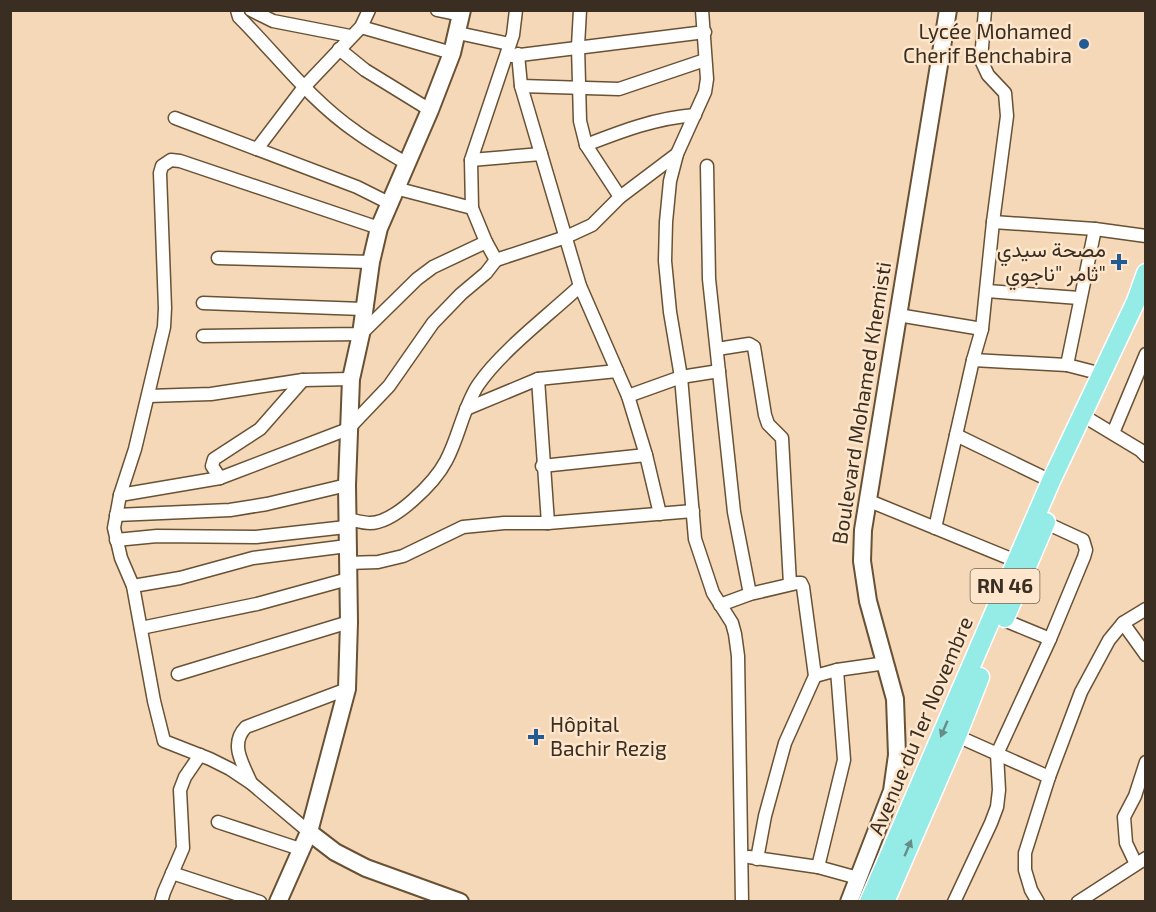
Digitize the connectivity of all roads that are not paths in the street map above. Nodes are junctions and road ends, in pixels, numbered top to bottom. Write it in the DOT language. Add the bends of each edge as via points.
graph roads {
  1 [pos="237,10"];
  2 [pos="251,10"];
  3 [pos="369,10"];
  4 [pos="437,10"];
  5 [pos="516,10"];
  6 [pos="580,10"];
  7 [pos="702,10"];
  8 [pos="948,10"];
  9 [pos="985,10"];
  10 [pos="462,13"];
  11 [pos="361,27"];
  12 [pos="705,32"];
  13 [pos="458,33"];
  14 [pos="350,36"];
  15 [pos="509,44"];
  16 [pos="578,46"];
  17 [pos="339,49"];
  18 [pos="452,52"];
  19 [pos="518,54"];
  20 [pos="504,57"];
  21 [pos="705,60"];
  22 [pos="522,86"];
  23 [pos="304,87"];
  24 [pos="580,88"];
  25 [pos="430,110"];
  26 [pos="695,115"];
  27 [pos="176,118"];
  28 [pos="586,145"];
  29 [pos="257,149"];
  30 [pos="541,154"];
  31 [pos="677,154"];
  32 [pos="471,160"];
  33 [pos="406,163"];
  34 [pos="707,166"];
  35 [pos="392,195"];
  36 [pos="620,197"];
  37 [pos="472,208"];
  38 [pos="993,222"];
  39 [pos="379,228"];
  40 [pos="1095,230"];
  41 [pos="1146,236"];
  42 [pos="566,237"];
  43 [pos="486,242"];
  44 [pos="218,258"];
  45 [pos="496,260"];
  46 [pos="371,262"];
  47 [pos="1146,273"];
  48 [pos="580,286"];
  49 [pos="987,291"];
  50 [pos="1079,298"];
  51 [pos="203,303"];
  52 [pos="1146,307"];
  53 [pos="363,309"];
  54 [pos="898,315"];
  55 [pos="982,329"];
  56 [pos="361,334"];
  57 [pos="202,336"];
  58 [pos="717,349"];
  59 [pos="1146,354"];
  60 [pos="973,360"];
  61 [pos="1067,366"];
  62 [pos="617,371"];
  63 [pos="719,371"];
  64 [pos="1102,374"];
  65 [pos="681,377"];
  66 [pos="351,379"];
  67 [pos="538,379"];
  68 [pos="303,380"];
  69 [pos="148,396"];
  70 [pos="628,396"];
  71 [pos="466,410"];
  72 [pos="1087,417"];
  73 [pos="348,429"];
  74 [pos="1113,433"];
  75 [pos="956,435"];
  76 [pos="646,455"];
  77 [pos="1146,456"];
  78 [pos="543,466"];
  79 [pos="220,478"];
  80 [pos="1051,481"];
  81 [pos="347,485"];
  82 [pos="120,495"];
  83 [pos="867,500"];
  84 [pos="693,511"];
  85 [pos="660,514"];
  86 [pos="116,515"];
  87 [pos="347,523"];
  88 [pos="548,523"];
  89 [pos="1046,523"];
  90 [pos="935,528"];
  91 [pos="116,540"];
  92 [pos="1016,561"];
  93 [pos="347,563"];
  94 [pos="790,584"];
  95 [pos="133,586"];
  96 [pos="750,594"];
  97 [pos="720,605"];
  98 [pos="1146,609"];
  99 [pos="1004,620"];
  100 [pos="349,622"];
  101 [pos="1123,623"];
  102 [pos="141,628"];
  103 [pos="1050,639"];
  104 [pos="1146,654"];
  105 [pos="885,663"];
  106 [pos="837,670"];
  107 [pos="178,674"];
  108 [pos="815,676"];
  109 [pos="347,689"];
  110 [pos="957,736"];
  111 [pos="997,754"];
  112 [pos="200,755"];
  113 [pos="1146,762"];
  114 [pos="1049,777"];
  115 [pos="250,783"];
  116 [pos="219,822"];
  117 [pos="309,832"];
  118 [pos="300,849"];
  119 [pos="742,855"];
  120 [pos="757,859"];
  121 [pos="1141,861"];
  122 [pos="818,867"];
  123 [pos="172,873"];
  124 [pos="858,878"];
  125 [pos="457,901"];
  126 [pos="161,902"];
  127 [pos="260,902"];
  128 [pos="279,902"];
  129 [pos="742,902"];
  130 [pos="849,902"];
  131 [pos="869,902"];
  132 [pos="885,902"];
  133 [pos="954,902"];
  134 [pos="1038,902"];
  135 [pos="1078,902"];
  1 -- 23 [label="street" via="238,17"];
  2 -- 14 [label="street" via="273,21"];
  3 -- 11 [label="street"];
  4 -- 10 [label="street"];
  5 -- 15 [label="street"];
  6 -- 16 [label="street"];
  7 -- 12 [label="street"];
  8 -- 54 [label="main road, Boulevard Mohamed Khemisti"];
  9 -- 38 [label="street" via="981,60 987,75 1007,99"];
  10 -- 13 [label="main road"];
  11 -- 14 [label="street"];
  11 -- 18 [label="street"];
  12 -- 16 [label="street"];
  12 -- 21 [label="street"];
  13 -- 15 [label="street"];
  13 -- 18 [label="main road"];
  14 -- 17 [label="street"];
  15 -- 20 [label="street"];
  16 -- 19 [label="street"];
  16 -- 24 [label="street"];
  17 -- 23 [label="street"];
  17 -- 25 [label="street"];
  18 -- 25 [label="main road"];
  19 -- 20 [label="street"];
  19 -- 22 [label="street"];
  20 -- 32 [label="street"];
  21 -- 24 [label="street" via="619,89"];
  21 -- 26 [label="street" via="705,92"];
  22 -- 24 [label="street"];
  22 -- 30 [label="street"];
  23 -- 29 [label="street"];
  23 -- 33 [label="street" via="354,131"];
  24 -- 28 [label="street" via="580,121"];
  25 -- 33 [label="main road"];
  26 -- 28 [label="street" via="640,124"];
  26 -- 31 [label="street"];
  27 -- 29 [label="street"];
  28 -- 36 [label="street"];
  29 -- 35 [label="street" via="357,187"];
  30 -- 32 [label="street"];
  30 -- 42 [label="street"];
  31 -- 36 [label="street"];
  31 -- 65 [label="street" via="670,181 665,261"];
  32 -- 37 [label="street"];
  33 -- 35 [label="main road"];
  34 -- 58 [label="street" via="709,279"];
  35 -- 37 [label="street"];
  35 -- 39 [label="main road"];
  36 -- 42 [label="street" via="592,225"];
  37 -- 43 [label="street"];
  38 -- 40 [label="street"];
  38 -- 49 [label="street"];
  39 -- 46 [label="main road"];
  39 -- 69 [label="street" via="180,161 166,162 160,173 164,327"];
  40 -- 41 [label="street"];
  40 -- 50 [label="street"];
  42 -- 45 [label="street"];
  42 -- 48 [label="street"];
  43 -- 45 [label="street"];
  43 -- 56 [label="street" via="433,267"];
  44 -- 46 [label="street"];
  45 -- 73 [label="street" via="433,323 389,386"];
  46 -- 53 [label="main road"];
  47 -- 64 [label="main road, Avenue du 1er Novembre / RN 46"];
  48 -- 62 [label="street"];
  48 -- 71 [label="street" via="500,358 478,385"];
  49 -- 50 [label="street"];
  49 -- 55 [label="street"];
  50 -- 61 [label="street"];
  51 -- 53 [label="street"];
  52 -- 72 [label="main road, Avenue du 1er Novembre / RN 46"];
  53 -- 56 [label="main road"];
  54 -- 55 [label="street"];
  54 -- 83 [label="main road, Boulevard Mohamed Khemisti"];
  55 -- 60 [label="street"];
  56 -- 57 [label="street"];
  56 -- 66 [label="main road"];
  58 -- 63 [label="street"];
  58 -- 94 [label="street" via="748,344 754,347 765,415 782,438"];
  59 -- 74 [label="street"];
  60 -- 61 [label="street"];
  60 -- 75 [label="street"];
  61 -- 64 [label="street"];
  62 -- 67 [label="street"];
  62 -- 70 [label="street"];
  63 -- 65 [label="street"];
  63 -- 96 [label="street" via="734,512"];
  64 -- 72 [label="main road, Avenue du 1er Novembre / RN 46"];
  65 -- 70 [label="street"];
  65 -- 84 [label="street"];
  66 -- 68 [label="street"];
  66 -- 73 [label="main road"];
  67 -- 71 [label="street"];
  67 -- 78 [label="street"];
  68 -- 69 [label="street" via="211,394"];
  68 -- 79 [label="street" via="260,429 214,459 212,466"];
  69 -- 82 [label="street"];
  70 -- 76 [label="street"];
  71 -- 87 [label="street" via="446,460 419,495 383,520"];
  72 -- 74 [label="street"];
  72 -- 80 [label="main road, Avenue du 1er Novembre / RN 46"];
  72 -- 89 [label="main road, Avenue du 1er Novembre / RN 46"];
  73 -- 79 [label="street"];
  73 -- 81 [label="main road"];
  74 -- 77 [label="street"];
  75 -- 80 [label="street"];
  75 -- 90 [label="street"];
  76 -- 78 [label="street"];
  76 -- 85 [label="street"];
  78 -- 88 [label="street"];
  79 -- 82 [label="street"];
  80 -- 92 [label="main road, Avenue du 1er Novembre / RN 46"];
  81 -- 86 [label="street" via="230,510"];
  81 -- 87 [label="main road"];
  82 -- 86 [label="street"];
  83 -- 90 [label="street"];
  83 -- 105 [label="main road, Boulevard Mohamed Khemisti" via="862,561 868,602"];
  84 -- 85 [label="street"];
  84 -- 97 [label="street" via="695,539"];
  85 -- 88 [label="street"];
  86 -- 91 [label="street"];
  87 -- 91 [label="street" via="256,537 157,536"];
  87 -- 93 [label="main road"];
  88 -- 93 [label="street" via="463,526 403,556"];
  89 -- 99 [label="main road, Avenue du 1er Novembre / RN 46"];
  89 -- 103 [label="street" via="1083,540 1086,550"];
  90 -- 92 [label="street"];
  91 -- 95 [label="street"];
  92 -- 131 [label="main road, Avenue du 1er Novembre / RN 46, one-way"];
  93 -- 95 [label="street" via="253,558"];
  93 -- 100 [label="main road"];
  93 -- 102 [label="street" via="257,604"];
  94 -- 96 [label="street"];
  94 -- 108 [label="street" via="800,583 803,587"];
  95 -- 102 [label="street"];
  96 -- 97 [label="street"];
  97 -- 119 [label="street" via="732,623 738,656"];
  98 -- 101 [label="street"];
  99 -- 103 [label="street"];
  99 -- 110 [label="main road, Avenue du 1er Novembre / RN 46"];
  100 -- 107 [label="street"];
  100 -- 109 [label="main road"];
  101 -- 104 [label="street"];
  101 -- 114 [label="street" via="1080,692"];
  102 -- 112 [label="street" via="161,735 170,745"];
  103 -- 111 [label="street"];
  105 -- 106 [label="street"];
  105 -- 124 [label="main road, Boulevard Mohamed Khemisti" via="896,699 895,775"];
  106 -- 108 [label="street"];
  106 -- 122 [label="street" via="844,760"];
  108 -- 120 [label="street" via="785,743"];
  109 -- 115 [label="street" via="246,727 237,738"];
  109 -- 117 [label="main road"];
  110 -- 111 [label="street"];
  132 -- 110 [label="main road, Avenue du 1er Novembre / RN 46, one-way"];
  111 -- 114 [label="street"];
  111 -- 133 [label="street" via="997,807"];
  112 -- 115 [label="street"];
  112 -- 123 [label="street" via="180,790 183,848"];
  113 -- 121 [label="street" via="1124,818 1126,843"];
  114 -- 134 [label="street" via="1024,853 1025,870"];
  115 -- 117 [label="street"];
  116 -- 118 [label="street"];
  117 -- 118 [label="main road"];
  117 -- 125 [label="main road" via="335,852 366,868"];
  118 -- 128 [label="main road"];
  119 -- 120 [label="street"];
  119 -- 129 [label="street"];
  120 -- 122 [label="street"];
  121 -- 135 [label="street"];
  122 -- 124 [label="street"];
  123 -- 126 [label="street"];
  123 -- 127 [label="street"];
  124 -- 130 [label="main road, Boulevard Mohamed Khemisti"];
}
